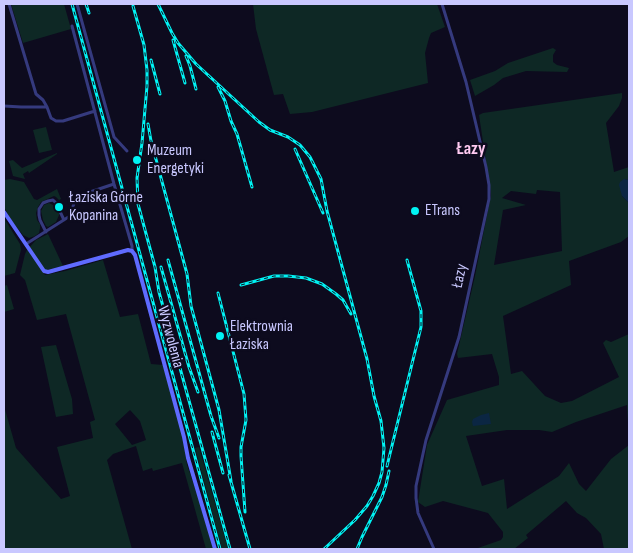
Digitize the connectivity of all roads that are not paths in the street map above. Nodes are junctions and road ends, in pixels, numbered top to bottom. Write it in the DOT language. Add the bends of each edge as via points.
graph roads {
  1 [pos="9,4"];
  2 [pos="77,4"];
  3 [pos="442,4"];
  4 [pos="72,26"];
  5 [pos="4,106"];
  6 [pos="47,107"];
  7 [pos="95,111"];
  8 [pos="127,151"];
  9 [pos="114,184"];
  10 [pos="4,212"];
  11 [pos="64,220"];
  12 [pos="46,232"];
  13 [pos="26,244"];
  14 [pos="132,251"];
  15 [pos="215,549"];
  16 [pos="434,549"];
  1 -- 6 [label="street" via="36,94"];
  2 -- 8 [label="street" via="114,137"];
  3 -- 16 [label="street, Łazy" via="466,82 486,167 489,199 459,337 426,440 416,486 418,513"];
  4 -- 7 [label="street"];
  5 -- 6 [label="street"];
  6 -- 7 [label="street" via="51,118 56,121"];
  7 -- 9 [label="street"];
  9 -- 11 [label="street" via="76,197 70,216"];
  9 -- 14 [label="street"];
  10 -- 13 [label="street"];
  11 -- 12 [label="street"];
  11 -- 12 [label="street" via="53,200 43,204 38,215"];
  12 -- 13 [label="street"];
  13 -- 14 [label="street" via="44,271 48,272"];
  14 -- 15 [label="street, Wyzwolenia"];
}
